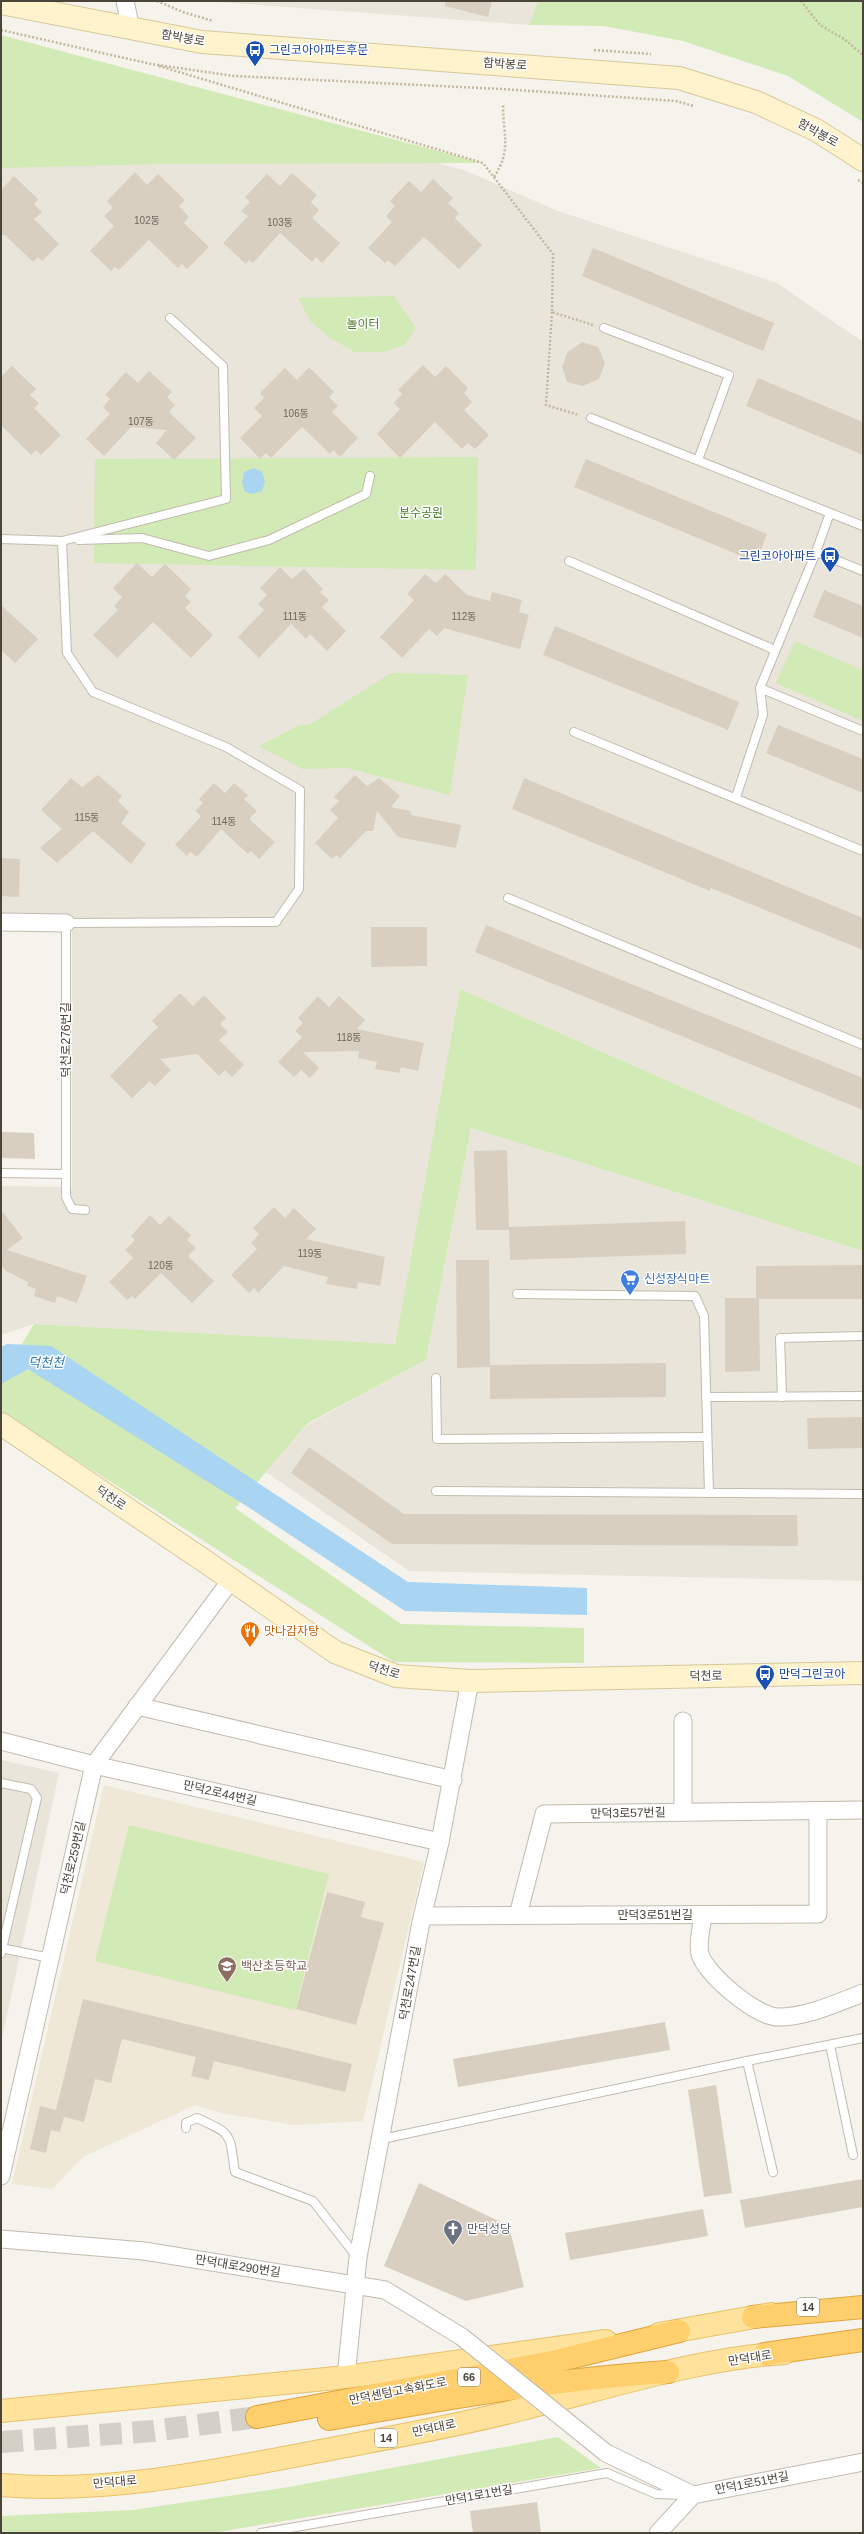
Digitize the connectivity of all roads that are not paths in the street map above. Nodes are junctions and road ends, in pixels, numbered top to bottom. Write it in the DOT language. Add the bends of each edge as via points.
graph roads {
  1 [pos="20,1"];
  2 [pos="125,1"];
  3 [pos="1,2"];
  4 [pos="131,29"];
  5 [pos="860,170"];
  6 [pos="170,318"];
  7 [pos="604,328"];
  8 [pos="591,418"];
  9 [pos="698,460"];
  10 [pos="370,476"];
  11 [pos="830,513"];
  12 [pos="863,526"];
  13 [pos="1,539"];
  14 [pos="62,541"];
  15 [pos="816,552"];
  16 [pos="569,561"];
  17 [pos="863,571"];
  18 [pos="775,650"];
  19 [pos="760,688"];
  20 [pos="863,731"];
  21 [pos="574,732"];
  22 [pos="736,797"];
  23 [pos="863,851"];
  24 [pos="508,898"];
  25 [pos="1,922"];
  26 [pos="66,922"];
  27 [pos="863,1045"];
  28 [pos="1,1173"];
  29 [pos="66,1174"];
  30 [pos="85,1210"];
  31 [pos="517,1294"];
  32 [pos="863,1336"];
  33 [pos="436,1378"];
  34 [pos="863,1396"];
  35 [pos="782,1397"];
  36 [pos="706,1398"];
  37 [pos="1,1424"];
  38 [pos="707,1437"];
  39 [pos="436,1491"];
  40 [pos="708,1493"];
  41 [pos="863,1494"];
  42 [pos="231,1580"];
  43 [pos="863,1673"];
  44 [pos="470,1681"];
  45 [pos="137,1706"];
  46 [pos="683,1721"];
  47 [pos="1,1741"];
  48 [pos="94,1765"];
  49 [pos="453,1780"];
  50 [pos="1,1783"];
  51 [pos="863,1810"];
  52 [pos="818,1811"];
  53 [pos="683,1812"];
  54 [pos="440,1842"];
  55 [pos="702,1914"];
  56 [pos="423,1916"];
  57 [pos="518,1916"];
  58 [pos="1,1950"];
  59 [pos="50,1958"];
  60 [pos="863,1993"];
  61 [pos="863,2038"];
  62 [pos="830,2045"];
  63 [pos="747,2061"];
  64 [pos="186,2128"];
  65 [pos="382,2139"];
  66 [pos="853,2156"];
  67 [pos="773,2172"];
  68 [pos="1,2176"];
  69 [pos="1,2239"];
  70 [pos="358,2257"];
  71 [pos="355,2285"];
  72 [pos="863,2297"];
  73 [pos="863,2307"];
  74 [pos="752,2317"];
  75 [pos="679,2331"];
  76 [pos="863,2340"];
  77 [pos="863,2347"];
  78 [pos="766,2354"];
  79 [pos="668,2372"];
  80 [pos="346,2377"];
  81 [pos="1,2411"];
  82 [pos="863,2462"];
  83 [pos="1,2485"];
  84 [pos="693,2495"];
  85 [pos="261,2533"];
  86 [pos="658,2533"];
  1 -- 4 [label="main road, 함박봉로"];
  2 -- 4 [label="street"];
  3 -- 4 [label="main road, 함박봉로"];
  4 -- 5 [label="main road, 함박봉로" via="202,42 302,51 543,66 679,78 756,102 816,130"];
  6 -- 14 [label="lane" via="223,366 226,499"];
  7 -- 9 [label="lane" via="729,375"];
  8 -- 9 [label="lane"];
  9 -- 11 [label="lane"];
  10 -- 14 [label="lane" via="366,494 340,508 270,540 209,556 142,538"];
  11 -- 12 [label="lane"];
  11 -- 15 [label="lane"];
  13 -- 14 [label="lane"];
  14 -- 26 [label="lane" via="67,653 93,692 226,747 300,790 299,889 276,922"];
  15 -- 17 [label="lane"];
  15 -- 18 [label="lane"];
  16 -- 18 [label="lane"];
  18 -- 19 [label="lane"];
  19 -- 20 [label="lane"];
  19 -- 22 [label="lane" via="763,715"];
  21 -- 22 [label="lane"];
  22 -- 23 [label="lane"];
  24 -- 27 [label="lane"];
  25 -- 26 [label="street"];
  26 -- 29 [label="lane, 덕천로276번길"];
  28 -- 29 [label="lane"];
  29 -- 30 [label="lane, 덕천로276번길" via="66,1197 72,1209"];
  31 -- 36 [label="lane" via="695,1296 704,1316"];
  32 -- 35 [label="lane" via="780,1338"];
  33 -- 38 [label="lane" via="437,1439"];
  34 -- 35 [label="lane"];
  35 -- 36 [label="lane"];
  36 -- 38 [label="lane"];
  37 -- 42 [label="main road, 덕천로"];
  38 -- 40 [label="lane"];
  39 -- 40 [label="lane"];
  40 -- 41 [label="lane"];
  42 -- 44 [label="main road, 덕천로" via="335,1652 396,1676"];
  42 -- 45 [label="street, 덕천로259번길"];
  43 -- 44 [label="main road, 덕천로"];
  44 -- 49 [label="street, 덕천로247번길"];
  45 -- 48 [label="street, 덕천로259번길"];
  45 -- 49 [label="street"];
  46 -- 53 [label="street"];
  47 -- 48 [label="street, 만덕2로44번길"];
  48 -- 54 [label="street, 만덕2로44번길"];
  48 -- 59 [label="street, 덕천로259번길"];
  49 -- 54 [label="street, 덕천로247번길"];
  50 -- 58 [label="lane" via="31,1789 37,1798"];
  51 -- 52 [label="street, 만덕3로57번길"];
  52 -- 53 [label="street, 만덕3로57번길"];
  52 -- 55 [label="street" via="818,1914"];
  53 -- 57 [label="street, 만덕3로57번길" via="544,1814"];
  54 -- 56 [label="street, 덕천로247번길"];
  55 -- 57 [label="street, 만덕3로51번길"];
  55 -- 60 [label="street, 만덕3로51번길" via="700,1954 721,1985 745,2002 777,2018 812,2012"];
  56 -- 57 [label="street, 만덕3로51번길"];
  56 -- 65 [label="street, 덕천로247번길"];
  58 -- 59 [label="lane"];
  59 -- 68 [label="street, 덕천로259번길"];
  61 -- 62 [label="lane"];
  62 -- 63 [label="lane"];
  62 -- 66 [label="lane"];
  63 -- 65 [label="lane"];
  63 -- 67 [label="lane"];
  64 -- 70 [label="lane" via="186,2123 197,2118 223,2130 230,2137 235,2172 312,2201"];
  65 -- 70 [label="street, 덕천로247번길"];
  69 -- 71 [label="street, 만덕대로290번길" via="144,2251"];
  70 -- 71 [label="street, 덕천로247번길"];
  71 -- 80 [label="street, 덕천로247번길"];
  71 -- 84 [label="street, 만덕대로290번길, bridge" via="385,2290 462,2337 606,2453"];
  72 -- 74 [label="main road, 14"];
  73 -- 74 [label="highway"];
  74 -- 75 [label="main road, 14"];
  75 -- 79 [label="highway, 만덕센텀고속화도로 / 66" via="552,2362 257,2424 597,2376"];
  75 -- 80 [label="main road, 14"];
  76 -- 78 [label="highway"];
  77 -- 78 [label="main road, 만덕대로 / 14"];
  78 -- 79 [label="main road, 만덕대로 / 14"];
  79 -- 83 [label="main road, 만덕대로 / 14" via="519,2410 204,2473 108,2484 22,2487"];
  80 -- 81 [label="main road, 14"];
  82 -- 84 [label="street, 만덕1로51번길"];
  84 -- 85 [label="lane, 만덕1로1번길" via="656,2494 607,2473"];
  84 -- 86 [label="street"];
}
